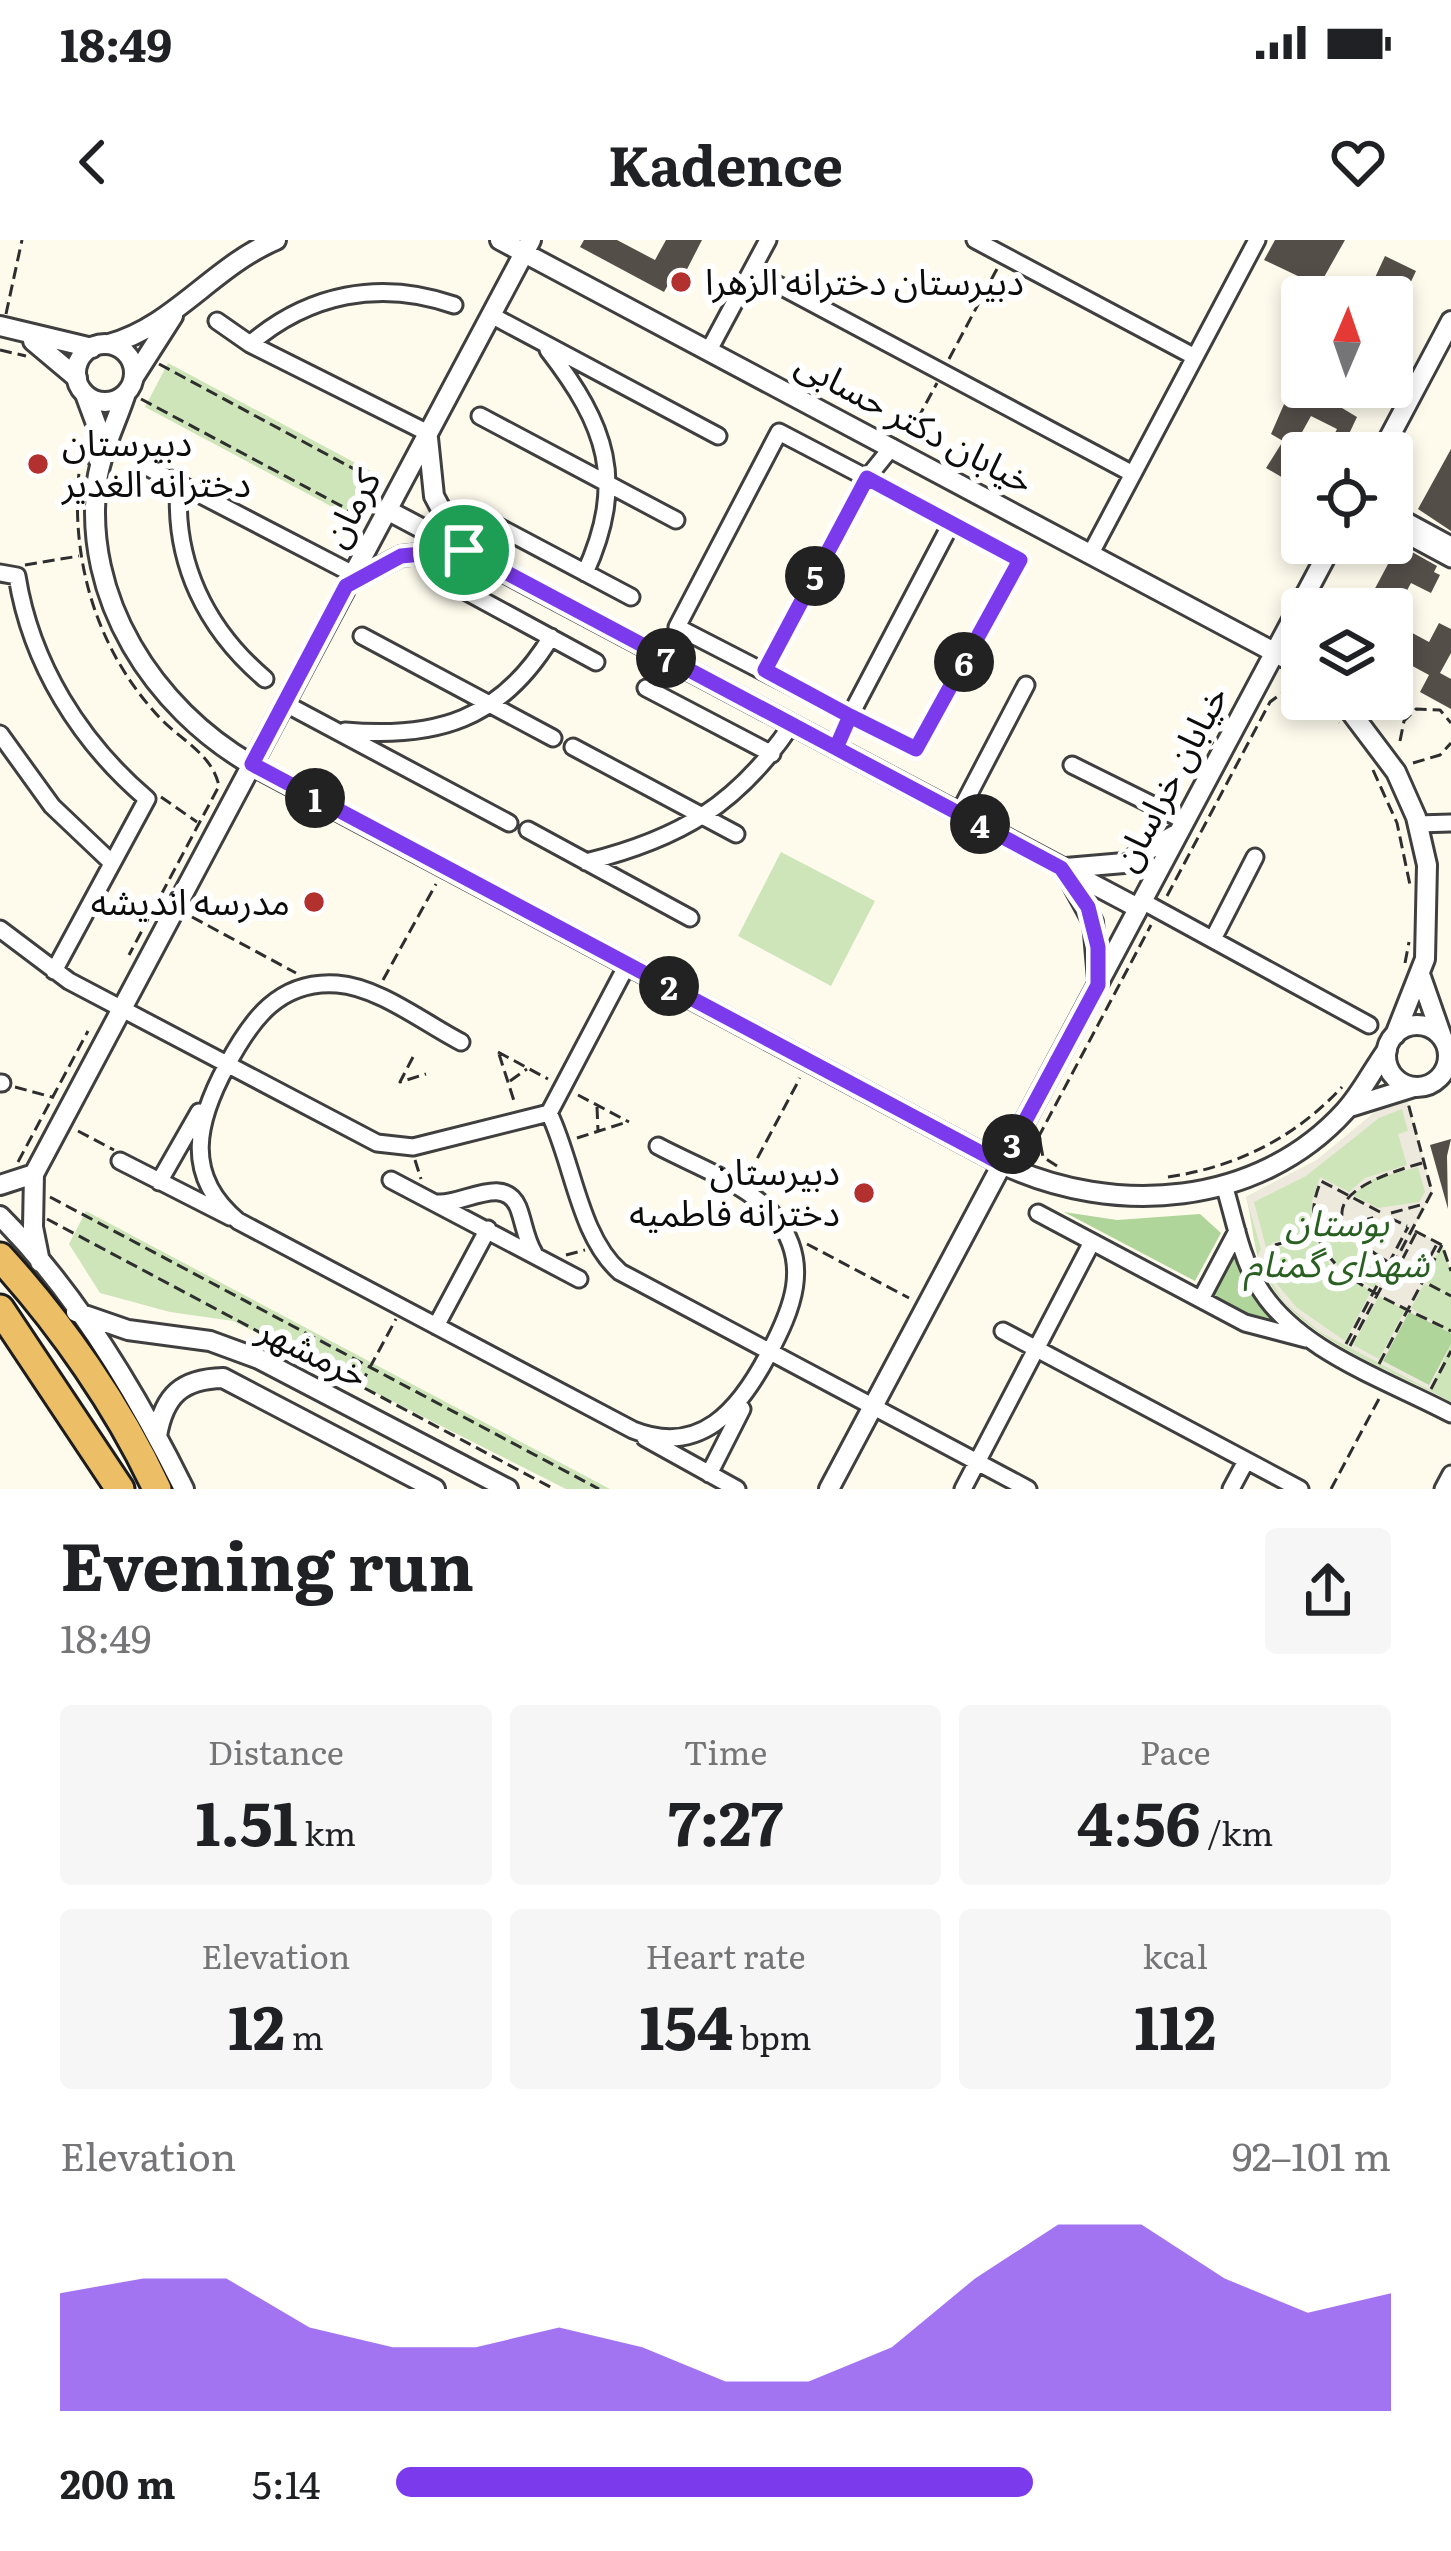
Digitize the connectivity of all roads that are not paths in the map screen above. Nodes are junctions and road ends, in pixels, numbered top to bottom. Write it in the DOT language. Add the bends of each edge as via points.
graph roads {
  1 [pos="276,240"];
  2 [pos="500,240"];
  3 [pos="768,240"];
  4 [pos="975,240"];
  5 [pos="1257,240"];
  6 [pos="528,246"];
  7 [pos="752,271"];
  8 [pos="182,302"];
  9 [pos="454,305"];
  10 [pos="491,315"];
  11 [pos="217,321"];
  12 [pos="1451,321"];
  13 [pos="2,327"];
  14 [pos="24,334"];
  15 [pos="542,343"];
  16 [pos="250,344"];
  17 [pos="100,346"];
  18 [pos="709,350"];
  19 [pos="1195,357"];
  20 [pos="605,376"];
  21 [pos="81,386"];
  22 [pos="133,389"];
  23 [pos="586,399"];
  24 [pos="480,416"];
  25 [pos="1392,432"];
  26 [pos="428,433"];
  27 [pos="718,436"];
  28 [pos="892,447"];
  29 [pos="146,466"];
  30 [pos="1133,474"];
  31 [pos="98,476"];
  32 [pos="867,478"];
  33 [pos="606,483"];
  34 [pos="179,484"];
  35 [pos="387,510"];
  36 [pos="480,518"];
  37 [pos="676,520"];
  38 [pos="952,522"];
  39 [pos="1413,524"];
  40 [pos="1413,539"];
  41 [pos="1451,545"];
  42 [pos="464,550"];
  43 [pos="1091,553"];
  44 [pos="1451,559"];
  45 [pos="1322,564"];
  46 [pos="14,571"];
  47 [pos="585,573"];
  48 [pos="442,579"];
  49 [pos="350,580"];
  50 [pos="631,597"];
  51 [pos="362,636"];
  52 [pos="551,637"];
  53 [pos="1275,651"];
  54 [pos="1281,655"];
  55 [pos="596,662"];
  56 [pos="765,670"];
  57 [pos="265,679"];
  58 [pos="1027,685"];
  59 [pos="646,688"];
  60 [pos="284,703"];
  61 [pos="490,704"];
  62 [pos="850,716"];
  63 [pos="1358,720"];
  64 [pos="792,724"];
  65 [pos="336,730"];
  66 [pos="0,734"];
  67 [pos="402,736"];
  68 [pos="553,738"];
  69 [pos="573,747"];
  70 [pos="836,748"];
  71 [pos="772,754"];
  72 [pos="252,764"];
  73 [pos="1072,765"];
  74 [pos="402,766"];
  75 [pos="959,813"];
  76 [pos="704,817"];
  77 [pos="509,823"];
  78 [pos="1451,823"];
  79 [pos="1417,824"];
  80 [pos="1182,826"];
  81 [pos="528,830"];
  82 [pos="736,834"];
  83 [pos="622,853"];
  84 [pos="1255,857"];
  85 [pos="586,862"];
  86 [pos="112,863"];
  87 [pos="1061,868"];
  88 [pos="624,882"];
  89 [pos="1140,904"];
  90 [pos="690,918"];
  91 [pos="0,929"];
  92 [pos="1213,939"];
  93 [pos="0,949"];
  94 [pos="33,959"];
  95 [pos="628,964"];
  96 [pos="54,971"];
  97 [pos="1421,977"];
  98 [pos="1098,985"];
  99 [pos="122,1008"];
  100 [pos="1369,1025"];
  101 [pos="461,1042"];
  102 [pos="1391,1042"];
  103 [pos="1446,1045"];
  104 [pos="227,1064"];
  105 [pos="1451,1088"];
  106 [pos="1415,1091"];
  107 [pos="211,1094"];
  108 [pos="1350,1107"];
  109 [pos="550,1113"];
  110 [pos="658,1147"];
  111 [pos="120,1161"];
  112 [pos="1002,1164"];
  113 [pos="25,1170"];
  114 [pos="391,1180"];
  115 [pos="159,1182"];
  116 [pos="0,1185"];
  117 [pos="1224,1185"];
  118 [pos="463,1209"];
  119 [pos="1038,1213"];
  120 [pos="0,1216"];
  121 [pos="238,1221"];
  122 [pos="488,1229"];
  123 [pos="1238,1231"];
  124 [pos="517,1238"];
  125 [pos="1092,1242"];
  126 [pos="0,1257"];
  127 [pos="40,1262"];
  128 [pos="579,1280"];
  129 [pos="1201,1299"];
  130 [pos="0,1309"];
  131 [pos="76,1312"];
  132 [pos="436,1326"];
  133 [pos="1003,1331"];
  134 [pos="1315,1342"];
  135 [pos="1036,1349"];
  136 [pos="769,1352"];
  137 [pos="307,1384"];
  138 [pos="749,1389"];
  139 [pos="873,1407"];
  140 [pos="289,1410"];
  141 [pos="1451,1414"];
  142 [pos="633,1430"];
  143 [pos="157,1436"];
  144 [pos="1246,1460"];
  145 [pos="977,1462"];
  146 [pos="709,1474"];
  147 [pos="1451,1474"];
  148 [pos="120,1489"];
  149 [pos="157,1489"];
  150 [pos="184,1489"];
  151 [pos="436,1489"];
  152 [pos="508,1489"];
  153 [pos="737,1489"];
  154 [pos="829,1489"];
  155 [pos="963,1489"];
  156 [pos="1028,1489"];
  157 [pos="1232,1489"];
  158 [pos="1300,1489"];
  159 [pos="1443,1489"];
  1 -- 8 [label="street"];
  2 -- 6 [label="street, خیابان دکتر حسابی"];
  3 -- 7 [label="street"];
  4 -- 19 [label="street"];
  5 -- 19 [label="street"];
  6 -- 10 [label="street, کرمان"];
  6 -- 18 [label="street, خیابان دکتر حسابی"];
  7 -- 18 [label="street"];
  7 -- 30 [label="street"];
  8 -- 17 [label="street" via="140,336"];
  8 -- 22 [label="street"];
  9 -- 16 [label="street" via="396,292 336,297 281,320"];
  10 -- 15 [label="street"];
  10 -- 26 [label="street, کرمان"];
  11 -- 16 [label="street"];
  12 -- 25 [label="street"];
  13 -- 14 [label="street"];
  14 -- 17 [label="street"];
  14 -- 21 [label="street"];
  15 -- 20 [label="street"];
  15 -- 23 [label="street"];
  16 -- 26 [label="street"];
  17 -- 21 [label="street" via="79,361"];
  17 -- 22 [label="street" via="131,359"];
  18 -- 28 [label="street, خیابان دکتر حسابی"];
  19 -- 30 [label="street"];
  20 -- 23 [label="street"];
  20 -- 27 [label="street"];
  21 -- 22 [label="street" via="102,402"];
  21 -- 31 [label="street" via="98,429"];
  22 -- 31 [label="street"];
  23 -- 33 [label="street"];
  24 -- 33 [label="street"];
  26 -- 35 [label="street, کرمان"];
  26 -- 42 [label="street" via="434,496"];
  28 -- 32 [label="street"];
  28 -- 43 [label="street, خیابان دکتر حسابی"];
  29 -- 34 [label="street"];
  30 -- 43 [label="street"];
  31 -- 72 [label="street" via="104,574 130,643 190,721"];
  32 -- 38 [label="street"];
  32 -- 56 [label="street"];
  32 -- 56 [label="street" via="779,432 677,627"];
  33 -- 37 [label="street"];
  33 -- 47 [label="street"];
  34 -- 49 [label="street"];
  34 -- 57 [label="street" via="180,537 199,597"];
  35 -- 42 [label="street"];
  35 -- 49 [label="street, کرمان"];
  36 -- 47 [label="street"];
  38 -- 62 [label="street"];
  38 -- 62 [label="street" via="1020,560 916,749"];
  39 -- 41 [label="street"];
  40 -- 44 [label="street"];
  42 -- 49 [label="street" via="401,556"];
  42 -- 64 [label="street"];
  43 -- 53 [label="street, خیابان دکتر حسابی"];
  45 -- 53 [label="street, خیابان خراسان"];
  46 -- 86 [label="street" via="55,687 102,755 154,798"];
  47 -- 50 [label="street"];
  48 -- 52 [label="street"];
  49 -- 60 [label="street, کرمان"];
  51 -- 61 [label="street"];
  52 -- 55 [label="street"];
  52 -- 61 [label="street"];
  53 -- 54 [label="street, خیابان دکتر حسابی"];
  53 -- 80 [label="street, خیابان خراسان"];
  56 -- 62 [label="street"];
  58 -- 75 [label="street"];
  59 -- 71 [label="street"];
  60 -- 65 [label="street"];
  60 -- 72 [label="street, کرمان"];
  61 -- 67 [label="street"];
  61 -- 68 [label="street"];
  62 -- 70 [label="street"];
  63 -- 79 [label="street" via="1384,751"];
  64 -- 70 [label="street"];
  64 -- 71 [label="street"];
  65 -- 67 [label="street"];
  65 -- 74 [label="street"];
  66 -- 86 [label="street" via="52,806"];
  67 -- 74 [label="street"];
  69 -- 76 [label="street"];
  70 -- 75 [label="street"];
  71 -- 76 [label="street"];
  72 -- 95 [label="street"];
  72 -- 99 [label="street, کرمان"];
  73 -- 80 [label="street"];
  74 -- 77 [label="street"];
  75 -- 87 [label="street"];
  76 -- 82 [label="street"];
  76 -- 83 [label="street"];
  78 -- 79 [label="street"];
  79 -- 97 [label="street" via="1430,890"];
  80 -- 87 [label="street" via="1124,863"];
  80 -- 89 [label="street, خیابان خراسان"];
  81 -- 85 [label="street"];
  83 -- 85 [label="street"];
  83 -- 88 [label="street"];
  84 -- 92 [label="street"];
  85 -- 88 [label="street"];
  86 -- 96 [label="street"];
  87 -- 89 [label="street"];
  87 -- 98 [label="street" via="1093,922"];
  88 -- 90 [label="street"];
  89 -- 92 [label="street"];
  89 -- 98 [label="street, خیابان خراسان"];
  91 -- 94 [label="street"];
  92 -- 100 [label="street"];
  93 -- 94 [label="street"];
  94 -- 96 [label="street"];
  95 -- 109 [label="street"];
  95 -- 112 [label="street"];
  96 -- 99 [label="street"];
  97 -- 102 [label="street"];
  97 -- 103 [label="street"];
  98 -- 112 [label="street, خیابان خراسان"];
  99 -- 104 [label="street"];
  99 -- 113 [label="street, کرمان"];
  101 -- 104 [label="street" via="362,989 324,984 267,1005"];
  102 -- 103 [label="street" via="1419,1025"];
  102 -- 106 [label="street" via="1392,1075"];
  102 -- 108 [label="street"];
  103 -- 106 [label="street" via="1444,1071"];
  104 -- 107 [label="street"];
  104 -- 109 [label="street" via="395,1147"];
  105 -- 106 [label="street"];
  106 -- 108 [label="street"];
  107 -- 115 [label="street"];
  107 -- 121 [label="street" via="199,1158 212,1193"];
  108 -- 117 [label="street" via="1285,1158"];
  109 -- 136 [label="street" via="598,1245 614,1267"];
  110 -- 136 [label="street" via="757,1199 782,1227 796,1287"];
  111 -- 115 [label="street"];
  112 -- 117 [label="street" via="1119,1197"];
  112 -- 139 [label="street, خیابان خراسان"];
  113 -- 116 [label="street"];
  113 -- 127 [label="street, کرمان"];
  114 -- 118 [label="street"];
  115 -- 121 [label="street"];
  117 -- 123 [label="street"];
  118 -- 122 [label="street"];
  118 -- 124 [label="street" via="490,1191 506,1193 517,1205"];
  119 -- 125 [label="street"];
  120 -- 127 [label="street"];
  121 -- 132 [label="street"];
  122 -- 124 [label="street"];
  122 -- 132 [label="street"];
  123 -- 129 [label="street"];
  123 -- 134 [label="street" via="1266,1298"];
  124 -- 128 [label="street"];
  125 -- 129 [label="street"];
  125 -- 135 [label="street"];
  126 -- 149 [label="highway" via="82,1365"];
  127 -- 131 [label="street"];
  129 -- 134 [label="street" via="1245,1323"];
  130 -- 148 [label="highway"];
  131 -- 137 [label="street, خرمشهر" via="128,1330 210,1341"];
  131 -- 143 [label="street"];
  132 -- 142 [label="street"];
  133 -- 135 [label="street"];
  134 -- 141 [label="street"];
  135 -- 144 [label="street"];
  135 -- 145 [label="street"];
  136 -- 138 [label="street"];
  136 -- 139 [label="street"];
  137 -- 140 [label="street"];
  137 -- 152 [label="street, خرمشهر"];
  138 -- 142 [label="street" via="728,1416 695,1435 657,1438"];
  138 -- 146 [label="street"];
  139 -- 145 [label="street"];
  139 -- 154 [label="street, خیابان خراسان"];
  140 -- 143 [label="street, خرمشهر" via="244,1385 195,1378 162,1409"];
  140 -- 151 [label="street, خرمشهر"];
  142 -- 146 [label="street"];
  143 -- 150 [label="street"];
  144 -- 157 [label="street"];
  144 -- 158 [label="street"];
  145 -- 155 [label="street"];
  145 -- 156 [label="street"];
  146 -- 153 [label="street"];
  147 -- 159 [label="street"];
}
